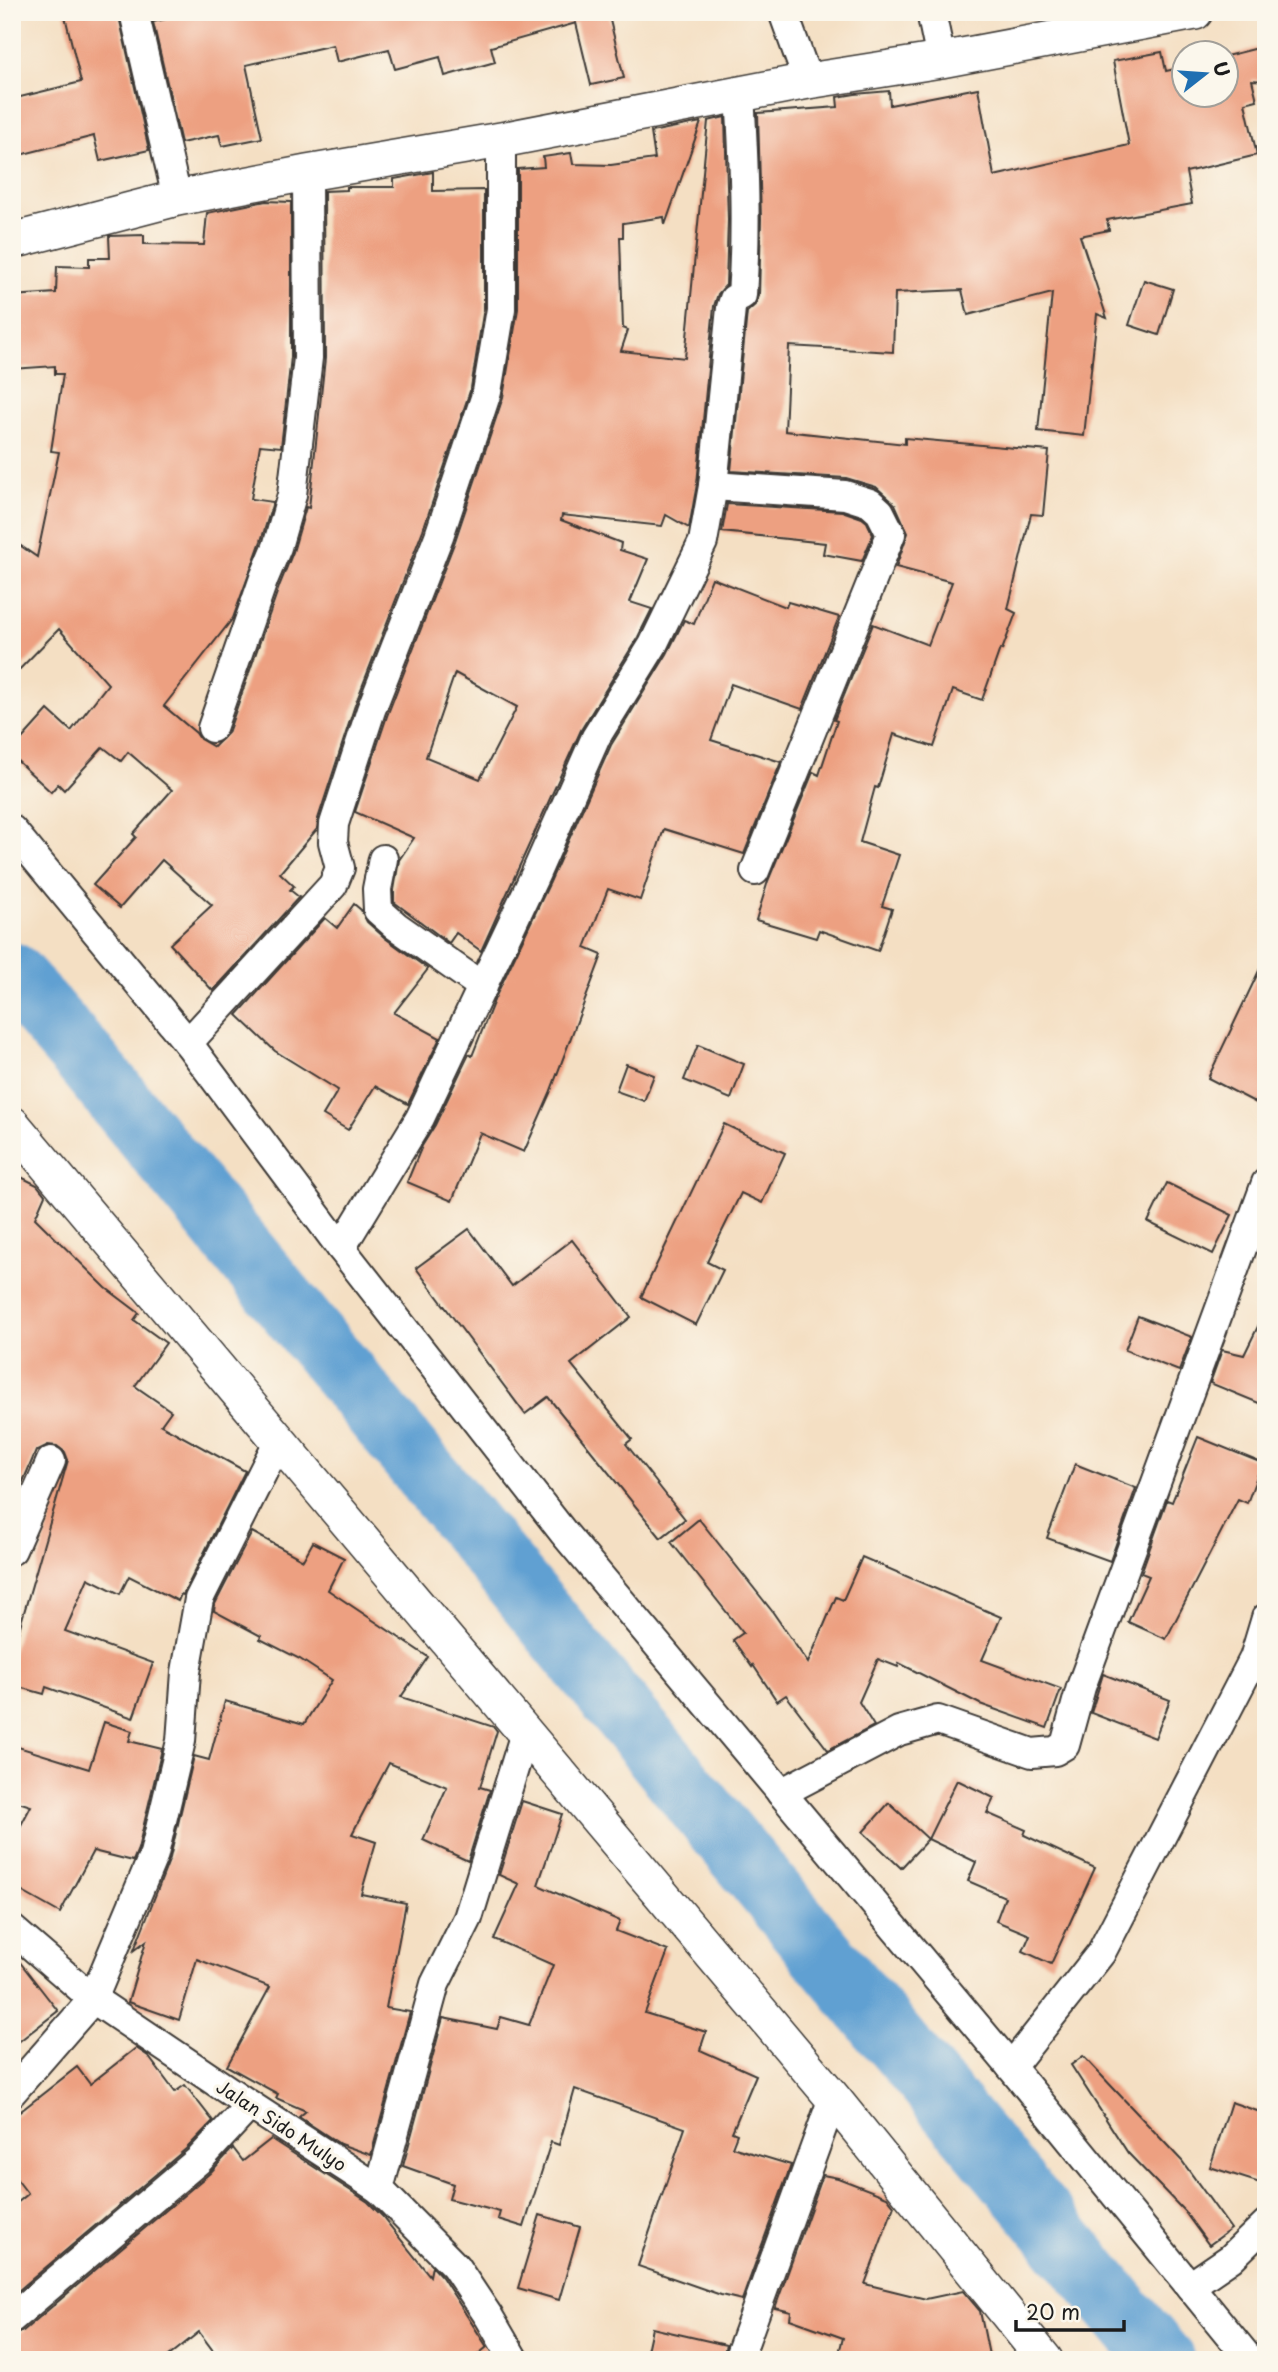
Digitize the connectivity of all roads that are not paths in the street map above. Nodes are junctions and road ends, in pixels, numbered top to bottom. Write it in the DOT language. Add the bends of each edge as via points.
graph roads {
  1 [pos="134,12"];
  2 [pos="783,12"];
  3 [pos="931,12"];
  4 [pos="1195,12"];
  5 [pos="941,60"];
  6 [pos="808,81"];
  7 [pos="740,94"];
  8 [pos="501,140"];
  9 [pos="307,173"];
  10 [pos="177,198"];
  11 [pos="12,241"];
  12 [pos="713,486"];
  13 [pos="212,729"];
  14 [pos="12,830"];
  15 [pos="383,859"];
  16 [pos="755,871"];
  17 [pos="483,987"];
  18 [pos="188,1044"];
  19 [pos="12,1124"];
  20 [pos="1266,1183"];
  21 [pos="341,1248"];
  22 [pos="279,1440"];
  23 [pos="51,1461"];
  24 [pos="12,1550"];
  25 [pos="1266,1618"];
  26 [pos="525,1733"];
  27 [pos="781,1793"];
  28 [pos="12,1929"];
  29 [pos="93,1999"];
  30 [pos="1011,2067"];
  31 [pos="12,2092"];
  32 [pos="834,2098"];
  33 [pos="250,2105"];
  34 [pos="379,2189"];
  35 [pos="1266,2224"];
  36 [pos="1190,2286"];
  37 [pos="12,2318"];
  38 [pos="514,2360"];
  39 [pos="738,2360"];
  40 [pos="1045,2360"];
  41 [pos="1250,2360"];
  1 -- 10 [label="street"];
  2 -- 6 [label="street"];
  3 -- 5 [label="street"];
  4 -- 5 [label="street"];
  5 -- 6 [label="street"];
  6 -- 7 [label="street"];
  7 -- 8 [label="street"];
  7 -- 12 [label="street" via="744,272 742,295 734,299 731,308"];
  8 -- 9 [label="street"];
  8 -- 18 [label="street" via="502,309 487,392 334,824 340,868 333,885"];
  9 -- 10 [label="street"];
  9 -- 13 [label="street" via="308,358 292,495"];
  10 -- 11 [label="street"];
  12 -- 16 [label="street" via="845,495 870,503 891,534"];
  12 -- 17 [label="street" via="703,542 653,645 596,737"];
  14 -- 18 [label="street"];
  15 -- 17 [label="street" via="378,910"];
  17 -- 21 [label="street" via="421,1118"];
  18 -- 21 [label="street"];
  19 -- 22 [label="street"];
  20 -- 27 [label="street" via="1081,1686 1065,1745 1032,1753 938,1720 899,1731"];
  21 -- 27 [label="street" via="563,1531"];
  22 -- 26 [label="street"];
  22 -- 29 [label="street" via="199,1599 186,1672 181,1741 154,1854"];
  23 -- 24 [label="street"];
  25 -- 30 [label="street" via="1255,1658 1101,1954"];
  26 -- 32 [label="street"];
  26 -- 34 [label="street" via="468,1918 435,1984"];
  27 -- 30 [label="street"];
  28 -- 29 [label="street, Jalan Sido Mulyo"];
  29 -- 31 [label="street"];
  29 -- 33 [label="street, Jalan Sido Mulyo"];
  30 -- 36 [label="street"];
  32 -- 39 [label="street"];
  32 -- 40 [label="street"];
  33 -- 34 [label="street, Jalan Sido Mulyo"];
  33 -- 37 [label="street" via="199,2160"];
  34 -- 38 [label="street, Jalan Sido Mulyo" via="455,2266"];
  35 -- 36 [label="street" via="1231,2258"];
  36 -- 41 [label="street"];
}
